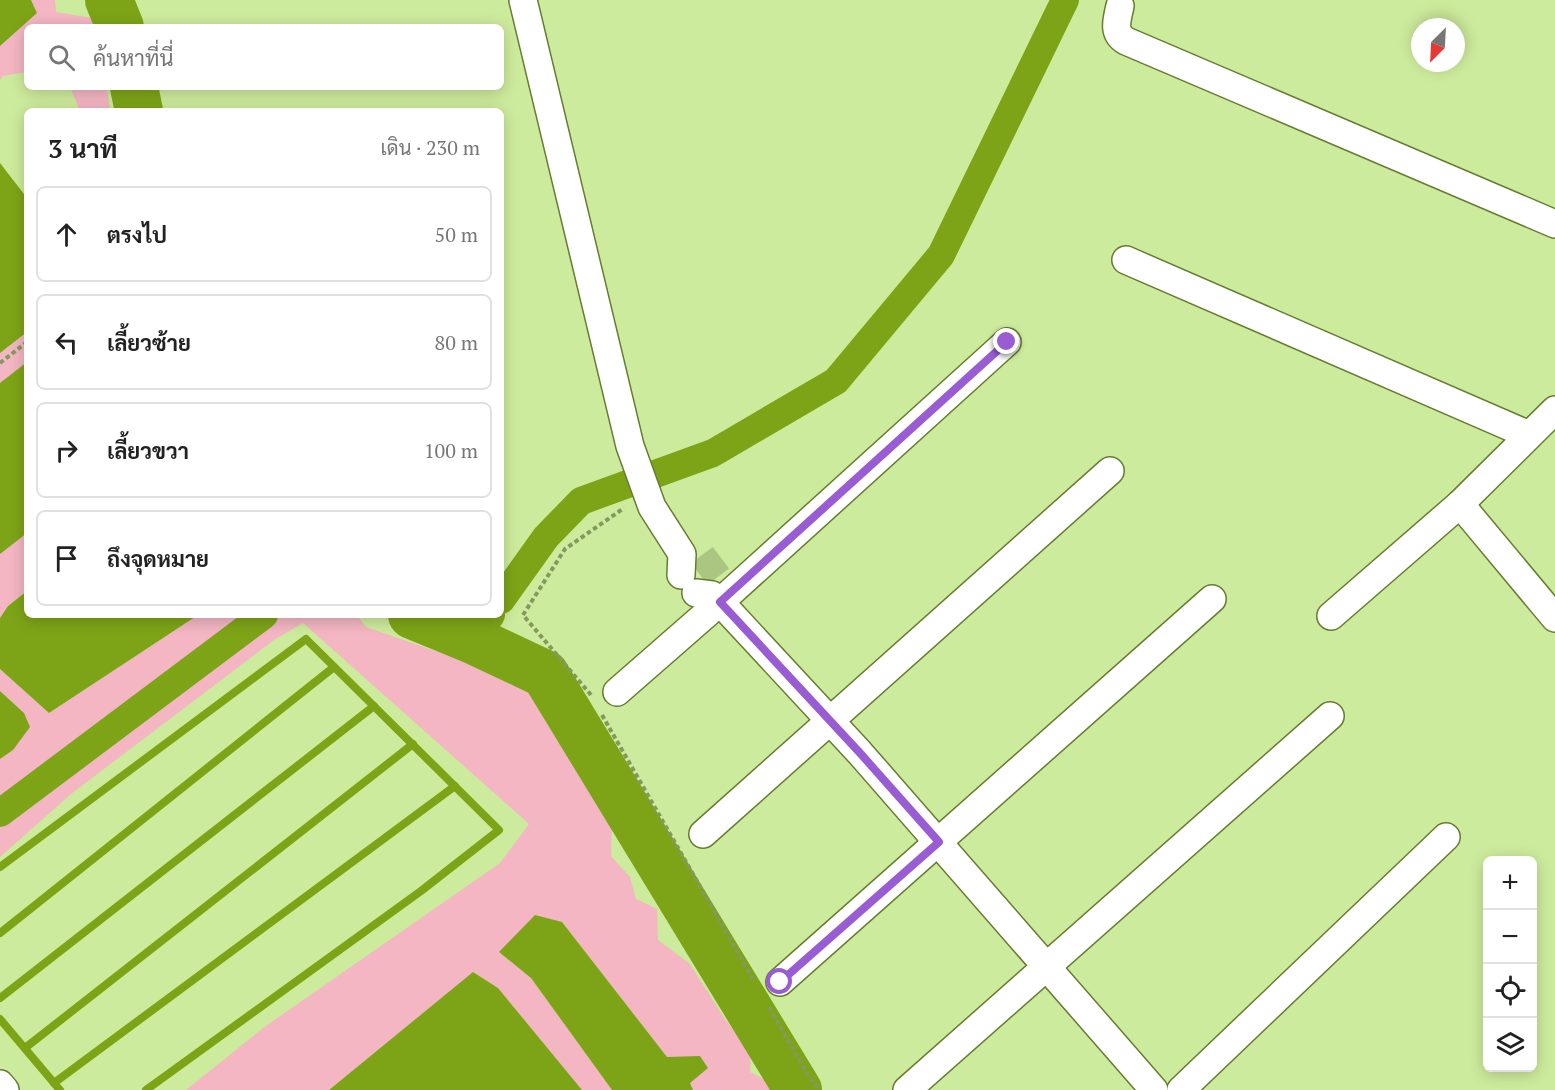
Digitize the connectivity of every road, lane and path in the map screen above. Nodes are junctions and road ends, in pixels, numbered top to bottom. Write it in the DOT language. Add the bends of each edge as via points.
graph roads {
  1 [pos="523,0"];
  2 [pos="1120,6"];
  3 [pos="1555,224"];
  4 [pos="1126,260"];
  5 [pos="1007,342"];
  6 [pos="24,344"];
  7 [pos="0,363"];
  8 [pos="1555,410"];
  9 [pos="1529,435"];
  10 [pos="1110,471"];
  11 [pos="1460,504"];
  12 [pos="655,513"];
  13 [pos="702,579"];
  14 [pos="1212,599"];
  15 [pos="1331,616"];
  16 [pos="1555,618"];
  17 [pos="602,698"];
  18 [pos="1330,716"];
  19 [pos="830,721"];
  20 [pos="703,834"];
  21 [pos="1446,837"];
  22 [pos="939,842"];
  23 [pos="1047,966"];
  24 [pos="767,990"];
  25 [pos="0,1084"];
  26 [pos="5,1090"];
  27 [pos="820,1090"];
  28 [pos="907,1090"];
  29 [pos="1154,1090"];
  30 [pos="1181,1090"];
  1 -- 12 [label="street" via="630,446"];
  2 -- 3 [label="street" via="1116,29 1120,38"];
  4 -- 9 [label="street"];
  5 -- 13 [label="street"];
  6 -- 7 [label="path"];
  8 -- 9 [label="street"];
  9 -- 11 [label="street"];
  10 -- 19 [label="street"];
  11 -- 15 [label="street"];
  11 -- 16 [label="street"];
  12 -- 13 [label="street"];
  12 -- 17 [label="path" via="623,507 565,549 523,615"];
  13 -- 17 [label="street"];
  13 -- 19 [label="street"];
  14 -- 22 [label="street"];
  17 -- 24 [label="path"];
  18 -- 23 [label="street"];
  19 -- 20 [label="street"];
  19 -- 22 [label="street"];
  21 -- 30 [label="street"];
  22 -- 23 [label="street"];
  22 -- 24 [label="street"];
  23 -- 28 [label="street"];
  23 -- 29 [label="street"];
  24 -- 27 [label="path" via="808,1075"];
  25 -- 26 [label="street"];
}
